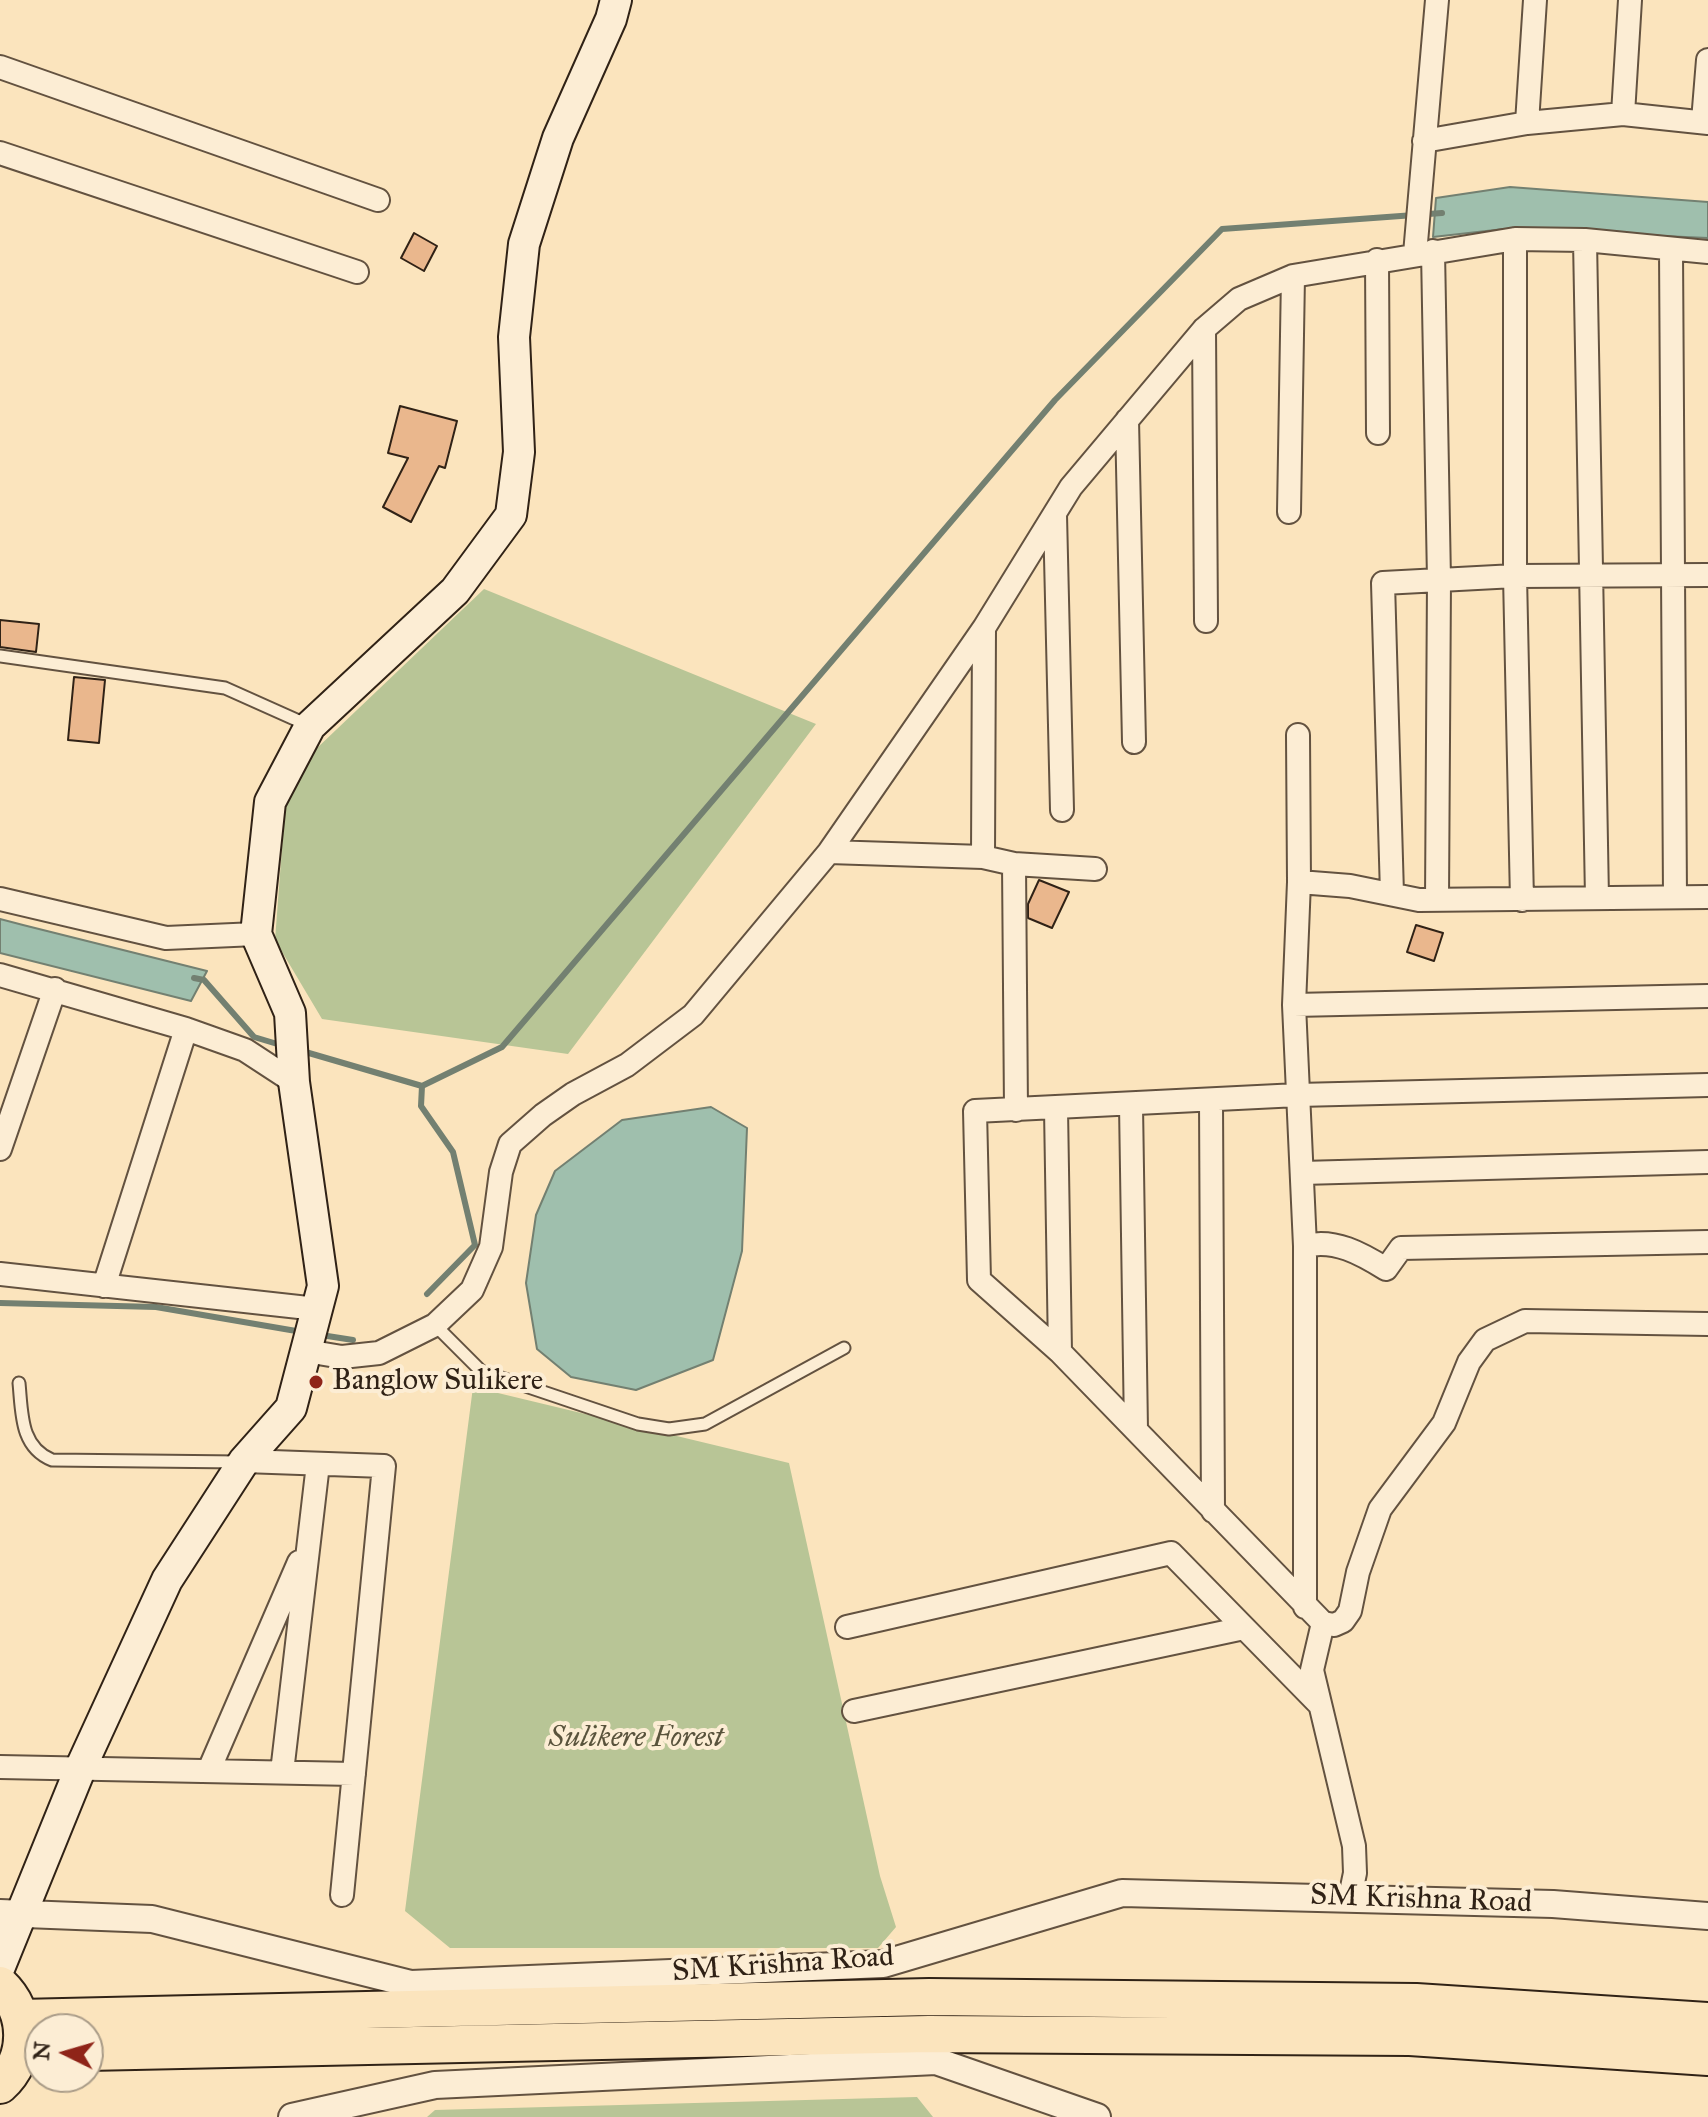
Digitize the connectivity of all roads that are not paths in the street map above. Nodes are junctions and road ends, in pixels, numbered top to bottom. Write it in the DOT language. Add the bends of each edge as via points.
graph roads {
  1 [pos="616,0"];
  2 [pos="1437,0"];
  3 [pos="1535,0"];
  4 [pos="1630,0"];
  5 [pos="1708,60"];
  6 [pos="1,67"];
  7 [pos="1623,114"];
  8 [pos="1705,122"];
  9 [pos="1527,123"];
  10 [pos="1424,141"];
  11 [pos="0,153"];
  12 [pos="378,200"];
  13 [pos="1515,239"];
  14 [pos="1585,240"];
  15 [pos="1671,250"];
  16 [pos="1708,252"];
  17 [pos="1424,253"];
  18 [pos="1377,260"];
  19 [pos="357,272"];
  20 [pos="1293,276"];
  21 [pos="1204,329"];
  22 [pos="1127,420"];
  23 [pos="1378,433"];
  24 [pos="1289,512"];
  25 [pos="1055,514"];
  26 [pos="1708,575"];
  27 [pos="1515,576"];
  28 [pos="1589,576"];
  29 [pos="1673,576"];
  30 [pos="1439,580"];
  31 [pos="1206,621"];
  32 [pos="984,628"];
  33 [pos="0,656"];
  34 [pos="310,726"];
  35 [pos="1298,735"];
  36 [pos="1134,742"];
  37 [pos="1062,810"];
  38 [pos="829,852"];
  39 [pos="983,857"];
  40 [pos="1014,864"];
  41 [pos="1095,869"];
  42 [pos="1299,882"];
  43 [pos="1392,894"];
  44 [pos="1675,897"];
  45 [pos="1708,897"];
  46 [pos="1597,898"];
  47 [pos="0,899"];
  48 [pos="1437,900"];
  49 [pos="1522,900"];
  50 [pos="256,934"];
  51 [pos="0,975"];
  52 [pos="55,989"];
  53 [pos="1708,996"];
  54 [pos="1294,1005"];
  55 [pos="186,1029"];
  56 [pos="294,1082"];
  57 [pos="1708,1085"];
  58 [pos="1298,1095"];
  59 [pos="1211,1100"];
  60 [pos="1131,1105"];
  61 [pos="1056,1109"];
  62 [pos="1016,1110"];
  63 [pos="0,1149"];
  64 [pos="1708,1162"];
  65 [pos="1302,1173"];
  66 [pos="1708,1242"];
  67 [pos="1305,1246"];
  68 [pos="0,1274"];
  69 [pos="104,1286"];
  70 [pos="317,1309"];
  71 [pos="1708,1324"];
  72 [pos="435,1325"];
  73 [pos="844,1348"];
  74 [pos="306,1351"];
  75 [pos="1060,1352"];
  76 [pos="19,1383"];
  77 [pos="1136,1430"];
  78 [pos="244,1461"];
  79 [pos="318,1464"];
  80 [pos="1213,1511"];
  81 [pos="309,1538"];
  82 [pos="1305,1607"];
  83 [pos="1323,1623"];
  84 [pos="847,1627"];
  85 [pos="1244,1628"];
  86 [pos="1320,1705"];
  87 [pos="854,1711"];
  88 [pos="0,1767"];
  89 [pos="81,1767"];
  90 [pos="209,1770"];
  91 [pos="282,1772"];
  92 [pos="354,1774"];
  93 [pos="342,1895"];
  94 [pos="1350,1897"];
  95 [pos="10,1913"];
  96 [pos="1708,1916"];
  97 [pos="0,1966"];
  98 [pos="0,1985"];
  99 [pos="1708,2021"];
  100 [pos="24,2032"];
  101 [pos="104,2037"];
  102 [pos="24,2047"];
  103 [pos="104,2052"];
  104 [pos="1708,2057"];
  105 [pos="0,2085"];
  106 [pos="292,2117"];
  107 [pos="1097,2117"];
  1 -- 34 [label="main road" via="558,138 524,244 514,337 519,452 511,515 455,591"];
  2 -- 10 [label="street"];
  3 -- 9 [label="street"];
  4 -- 7 [label="street"];
  5 -- 8 [label="street"];
  6 -- 12 [label="street"];
  7 -- 8 [label="street"];
  7 -- 9 [label="street"];
  9 -- 10 [label="street"];
  10 -- 17 [label="street"];
  11 -- 19 [label="street"];
  13 -- 14 [label="street"];
  13 -- 17 [label="street"];
  13 -- 27 [label="street"];
  14 -- 15 [label="street"];
  14 -- 28 [label="street"];
  15 -- 16 [label="street"];
  15 -- 29 [label="street"];
  17 -- 18 [label="street"];
  17 -- 30 [label="street"];
  18 -- 20 [label="street"];
  18 -- 23 [label="street"];
  20 -- 21 [label="street" via="1239,299"];
  20 -- 24 [label="street"];
  21 -- 22 [label="street"];
  21 -- 31 [label="street"];
  22 -- 25 [label="street"];
  22 -- 36 [label="street"];
  25 -- 32 [label="street"];
  25 -- 37 [label="street"];
  26 -- 29 [label="street"];
  27 -- 28 [label="street"];
  27 -- 30 [label="street"];
  27 -- 49 [label="street"];
  28 -- 29 [label="street"];
  28 -- 46 [label="street"];
  29 -- 44 [label="street"];
  30 -- 43 [label="street" via="1383,583"];
  30 -- 48 [label="street"];
  32 -- 38 [label="street"];
  32 -- 39 [label="street"];
  33 -- 34 [label="lane" via="225,688"];
  34 -- 50 [label="main road" via="270,802"];
  35 -- 42 [label="street"];
  38 -- 39 [label="street"];
  38 -- 72 [label="street" via="693,1015 627,1065 543,1115 510,1144 491,1247 472,1290"];
  39 -- 40 [label="street"];
  40 -- 41 [label="street"];
  40 -- 62 [label="street"];
  42 -- 43 [label="street"];
  42 -- 54 [label="street"];
  43 -- 48 [label="street"];
  44 -- 45 [label="street"];
  44 -- 46 [label="street"];
  46 -- 49 [label="street"];
  47 -- 50 [label="street" via="166,938"];
  48 -- 49 [label="street"];
  50 -- 56 [label="main road" via="290,1013"];
  51 -- 52 [label="street"];
  52 -- 55 [label="street"];
  52 -- 63 [label="street"];
  53 -- 54 [label="street"];
  54 -- 58 [label="street"];
  55 -- 56 [label="street" via="245,1050"];
  55 -- 69 [label="street"];
  56 -- 70 [label="main road" via="323,1286"];
  57 -- 58 [label="street"];
  58 -- 59 [label="street"];
  58 -- 65 [label="street"];
  59 -- 60 [label="street"];
  59 -- 80 [label="street"];
  60 -- 61 [label="street"];
  60 -- 77 [label="street"];
  61 -- 62 [label="street"];
  61 -- 75 [label="street"];
  62 -- 75 [label="street" via="975,1111 979,1280"];
  64 -- 65 [label="street"];
  65 -- 67 [label="street"];
  66 -- 67 [label="street" via="1401,1248 1386,1269 1341,1247"];
  67 -- 82 [label="street"];
  68 -- 69 [label="street"];
  69 -- 70 [label="street"];
  70 -- 74 [label="main road"];
  71 -- 83 [label="street" via="1525,1321 1485,1340 1469,1362 1437,1434 1380,1509 1350,1611 1334,1625"];
  72 -- 73 [label="lane" via="481,1371 638,1424 669,1429 705,1424"];
  72 -- 74 [label="street" via="379,1353 342,1357"];
  74 -- 78 [label="main road" via="291,1408"];
  75 -- 77 [label="street"];
  76 -- 78 [label="lane" via="25,1434 37,1454 52,1460"];
  77 -- 80 [label="street"];
  78 -- 79 [label="street"];
  78 -- 89 [label="main road" via="167,1580"];
  79 -- 81 [label="street"];
  79 -- 92 [label="street" via="384,1466"];
  80 -- 82 [label="street"];
  81 -- 90 [label="street"];
  81 -- 91 [label="street"];
  82 -- 83 [label="street"];
  83 -- 86 [label="street" via="1312,1670"];
  84 -- 85 [label="street" via="1171,1553"];
  85 -- 86 [label="street"];
  85 -- 87 [label="street"];
  86 -- 94 [label="street" via="1354,1846"];
  88 -- 89 [label="street"];
  89 -- 90 [label="street"];
  89 -- 95 [label="main road"];
  90 -- 91 [label="street"];
  91 -- 92 [label="street"];
  92 -- 93 [label="street"];
  94 -- 95 [label="street, SM Krishna Road" via="1122,1893 883,1964 411,1984 152,1919"];
  94 -- 96 [label="street, SM Krishna Road"];
  95 -- 97 [label="main road"];
  98 -- 100 [label="highway" via="14,2002"];
  99 -- 101 [label="highway, SM Krishna Road" via="1416,2002 945,1997"];
  102 -- 105 [label="highway"];
  103 -- 104 [label="highway" via="929,2034 1410,2037"];
  106 -- 107 [label="street" via="435,2085 936,2061"];
}
